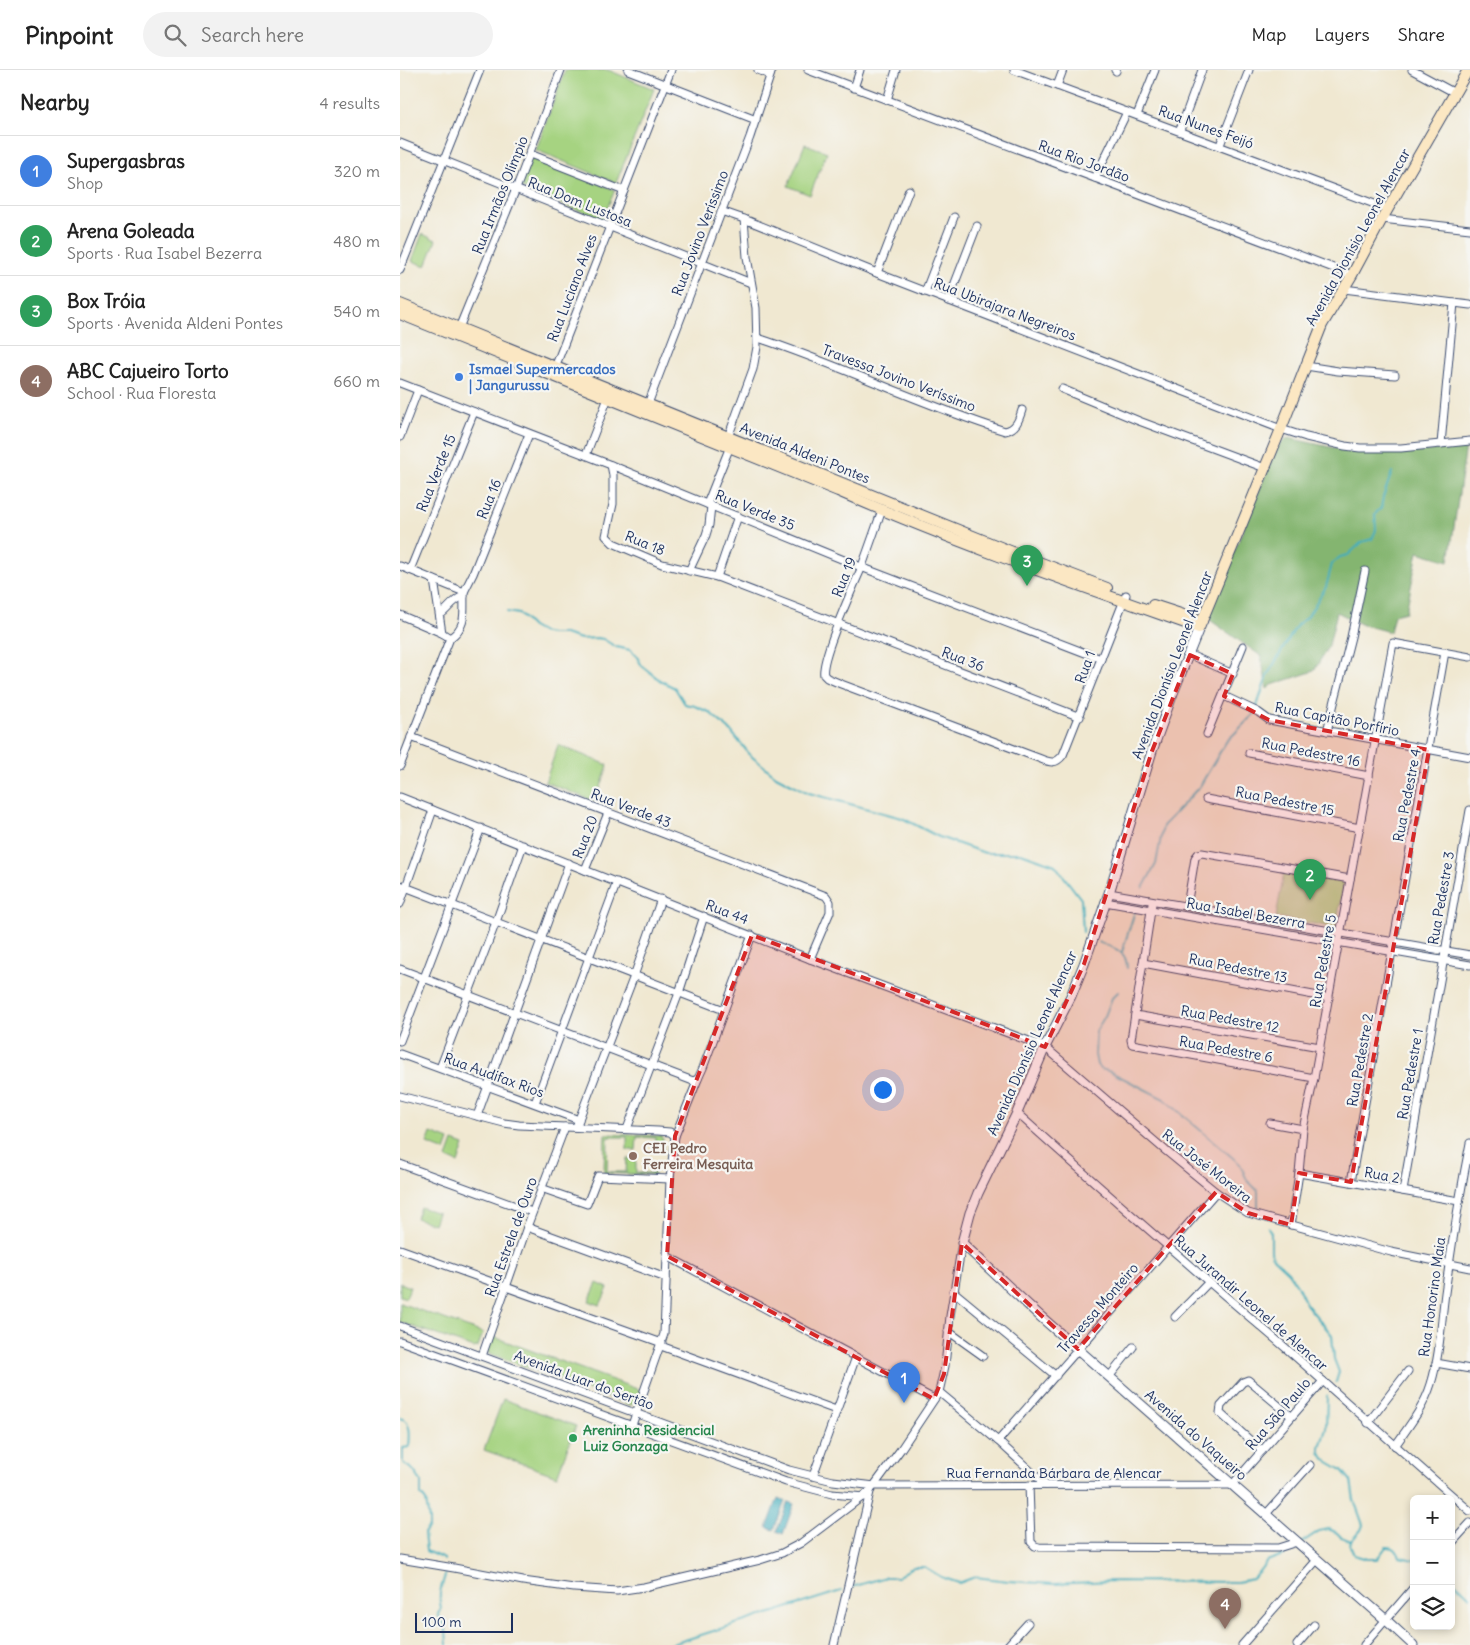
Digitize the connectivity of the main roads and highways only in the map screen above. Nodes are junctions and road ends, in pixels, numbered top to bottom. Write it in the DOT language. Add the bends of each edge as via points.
graph roads {
  1 [pos="1468,70"];
  2 [pos="400,304"];
  3 [pos="400,314"];
  4 [pos="553,372"];
  5 [pos="729,442"];
  6 [pos="1125,598"];
  7 [pos="1201,625"];
  1 -- 7 [label="main road, Avenida Dionísio Leonel Alencar" via="1322,326"];
  2 -- 4 [label="main road, Avenida Aldeni Pontes"];
  3 -- 4 [label="main road, Avenida Aldeni Pontes"];
  4 -- 5 [label="main road, Avenida Aldeni Pontes" via="608,398"];
  4 -- 5 [label="main road, Avenida Aldeni Pontes" via="648,404"];
  5 -- 6 [label="main road, Avenida Aldeni Pontes"];
  5 -- 6 [label="main road, Avenida Aldeni Pontes" via="882,510 1007,559"];
  6 -- 7 [label="main road, Avenida Aldeni Pontes"];
}
